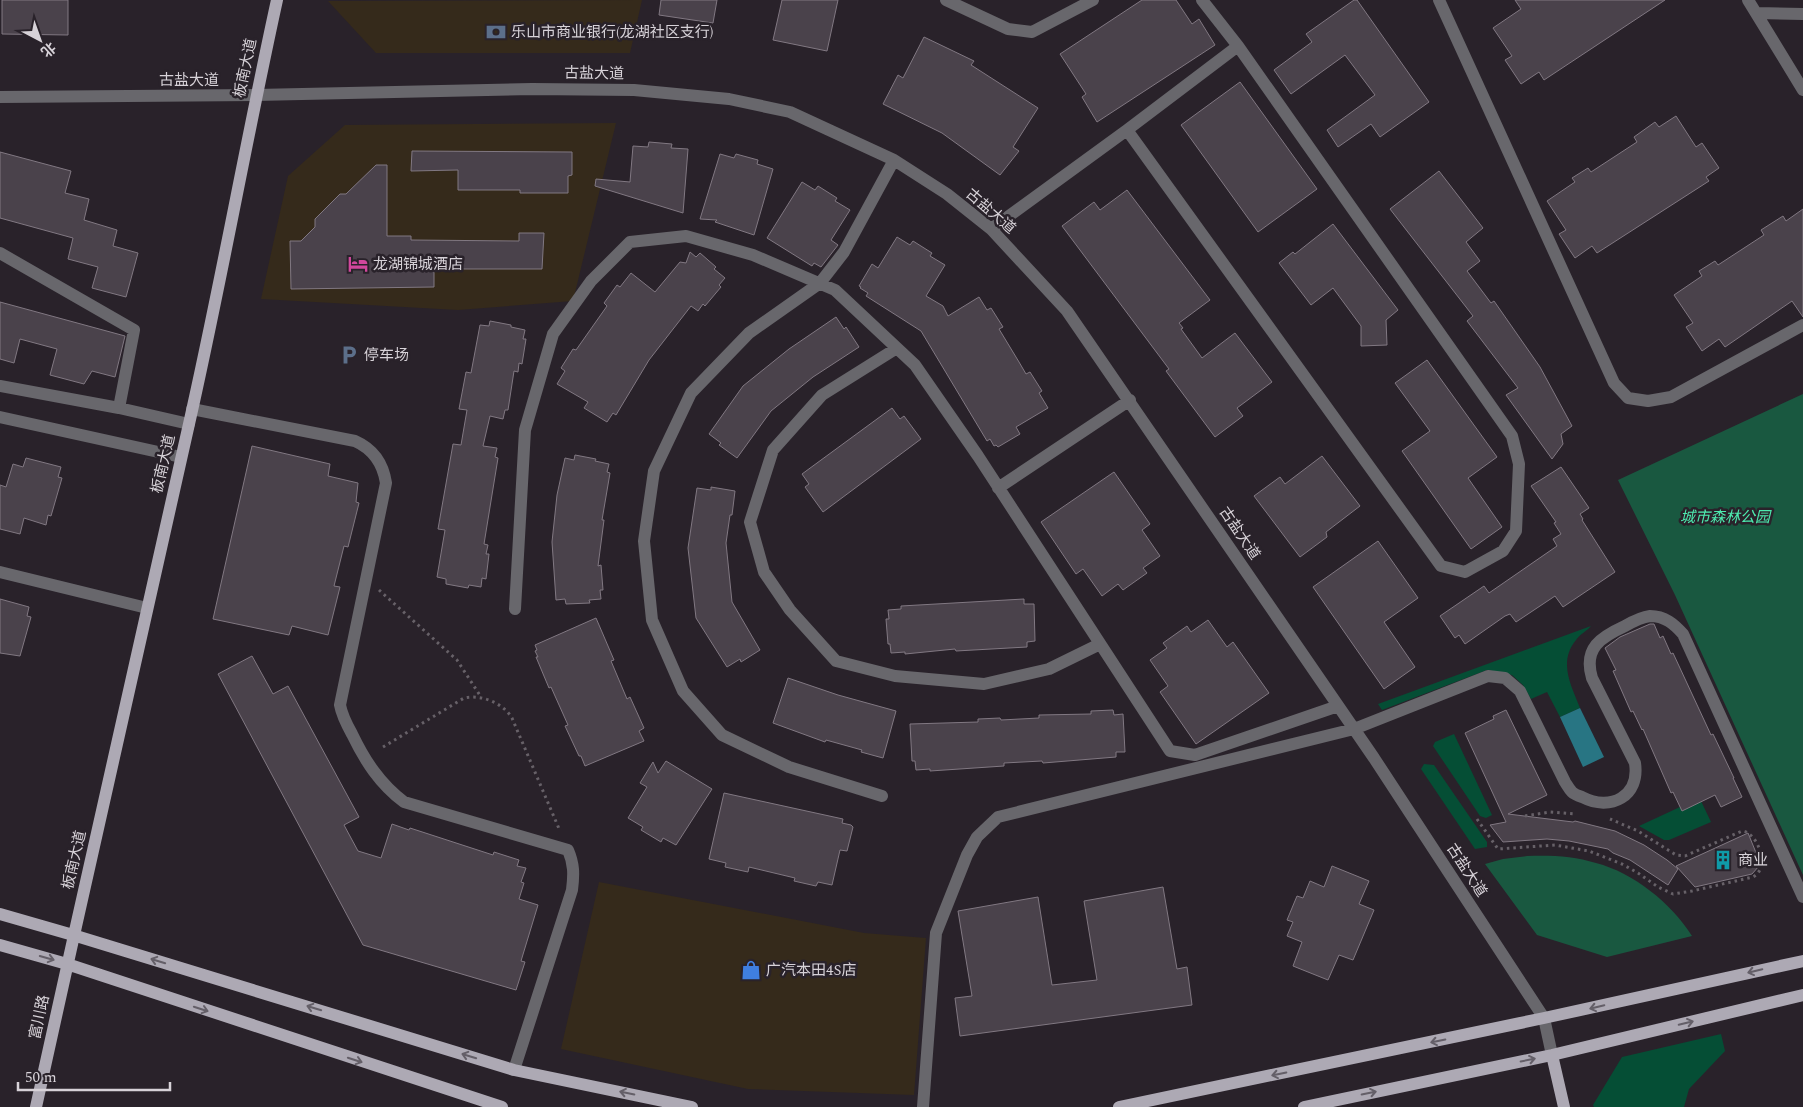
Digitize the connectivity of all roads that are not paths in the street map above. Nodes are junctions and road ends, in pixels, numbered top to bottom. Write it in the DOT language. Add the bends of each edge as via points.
graph roads {
  1 [pos="277,0"];
  2 [pos="946,0"];
  3 [pos="1093,0"];
  4 [pos="1202,0"];
  5 [pos="1439,0"];
  6 [pos="1748,0"];
  7 [pos="1757,13"];
  8 [pos="1803,14"];
  9 [pos="1238,46"];
  10 [pos="1803,90"];
  11 [pos="256,96"];
  12 [pos="0,97"];
  13 [pos="1126,130"];
  14 [pos="894,160"];
  15 [pos="991,229"];
  16 [pos="0,253"];
  17 [pos="820,283"];
  18 [pos="1803,325"];
  19 [pos="897,348"];
  20 [pos="0,386"];
  21 [pos="1130,400"];
  22 [pos="119,408"];
  23 [pos="192,409"];
  24 [pos="0,417"];
  25 [pos="189,424"];
  26 [pos="181,456"];
  27 [pos="998,488"];
  28 [pos="0,572"];
  29 [pos="147,608"];
  30 [pos="515,609"];
  31 [pos="1100,644"];
  32 [pos="1338,706"];
  33 [pos="1354,729"];
  34 [pos="882,796"];
  35 [pos="1803,897"];
  36 [pos="0,914"];
  37 [pos="74,935"];
  38 [pos="0,944"];
  39 [pos="1803,961"];
  40 [pos="67,964"];
  41 [pos="1803,996"];
  42 [pos="1544,1018"];
  43 [pos="1552,1055"];
  44 [pos="514,1070"];
  45 [pos="36,1107"];
  46 [pos="502,1107"];
  47 [pos="692,1107"];
  48 [pos="923,1107"];
  49 [pos="1120,1107"];
  50 [pos="1304,1107"];
  51 [pos="1564,1107"];
  1 -- 11 [label="main road, 板南大道"];
  2 -- 3 [label="street" via="1008,29 1032,32"];
  4 -- 9 [label="street"];
  5 -- 18 [label="street" via="1614,383 1628,398 1671,397"];
  6 -- 7 [label="street"];
  7 -- 8 [label="street"];
  7 -- 10 [label="street"];
  9 -- 13 [label="street"];
  9 -- 13 [label="street" via="1512,436 1519,464 1516,532 1503,551 1465,572 1442,566"];
  11 -- 12 [label="street, 古盐大道"];
  11 -- 14 [label="street, 古盐大道" via="532,89 634,90 729,99 790,112"];
  11 -- 23 [label="main road, 板南大道"];
  13 -- 15 [label="street"];
  14 -- 15 [label="street, 古盐大道" via="947,194"];
  14 -- 17 [label="street" via="844,252"];
  15 -- 21 [label="street, 古盐大道" via="1067,311"];
  16 -- 22 [label="street" via="134,330"];
  17 -- 19 [label="street" via="835,290"];
  17 -- 30 [label="street" via="753,255 686,236 630,242 592,281 554,334 525,430"];
  17 -- 34 [label="street" via="749,334 690,393 654,470 644,541 652,620 683,691 722,736 789,767"];
  19 -- 27 [label="street" via="915,365"];
  19 -- 31 [label="street" via="822,395 773,450 750,522 764,572 790,610 836,661 894,676 984,684 1049,669"];
  20 -- 22 [label="street"];
  21 -- 27 [label="street"];
  21 -- 32 [label="street, 古盐大道"];
  22 -- 25 [label="street"];
  23 -- 25 [label="main road, 板南大道"];
  23 -- 44 [label="street" via="355,441 371,451 384,471 386,483 340,705 346,721 370,768 404,802 568,850 572,861 572,890"];
  24 -- 26 [label="street"];
  25 -- 26 [label="main road, 板南大道"];
  26 -- 29 [label="main road, 板南大道"];
  27 -- 31 [label="street"];
  28 -- 29 [label="street"];
  29 -- 37 [label="main road, 板南大道"];
  31 -- 32 [label="street" via="1170,751 1195,755"];
  32 -- 33 [label="street, 古盐大道"];
  33 -- 35 [label="street" via="1488,676 1504,678 1520,691 1572,793 1597,803 1618,800 1634,783 1635,762 1592,678 1591,654 1600,639 1637,620 1649,616 1670,621 1688,644"];
  33 -- 42 [label="street, 古盐大道"];
  33 -- 48 [label="street" via="998,816 977,837 966,856 936,933"];
  36 -- 37 [label="main road"];
  37 -- 40 [label="main road, 富川路"];
  44 -- 37 [label="main road, one-way"];
  38 -- 40 [label="main road, one-way"];
  39 -- 42 [label="main road, one-way"];
  40 -- 45 [label="main road, 富川路"];
  40 -- 46 [label="main road, one-way"];
  43 -- 41 [label="main road, one-way"];
  42 -- 43 [label="street, 古盐大道"];
  42 -- 49 [label="main road, one-way"];
  50 -- 43 [label="main road, one-way"];
  43 -- 51 [label="main road"];
  47 -- 44 [label="main road, one-way"];
}
